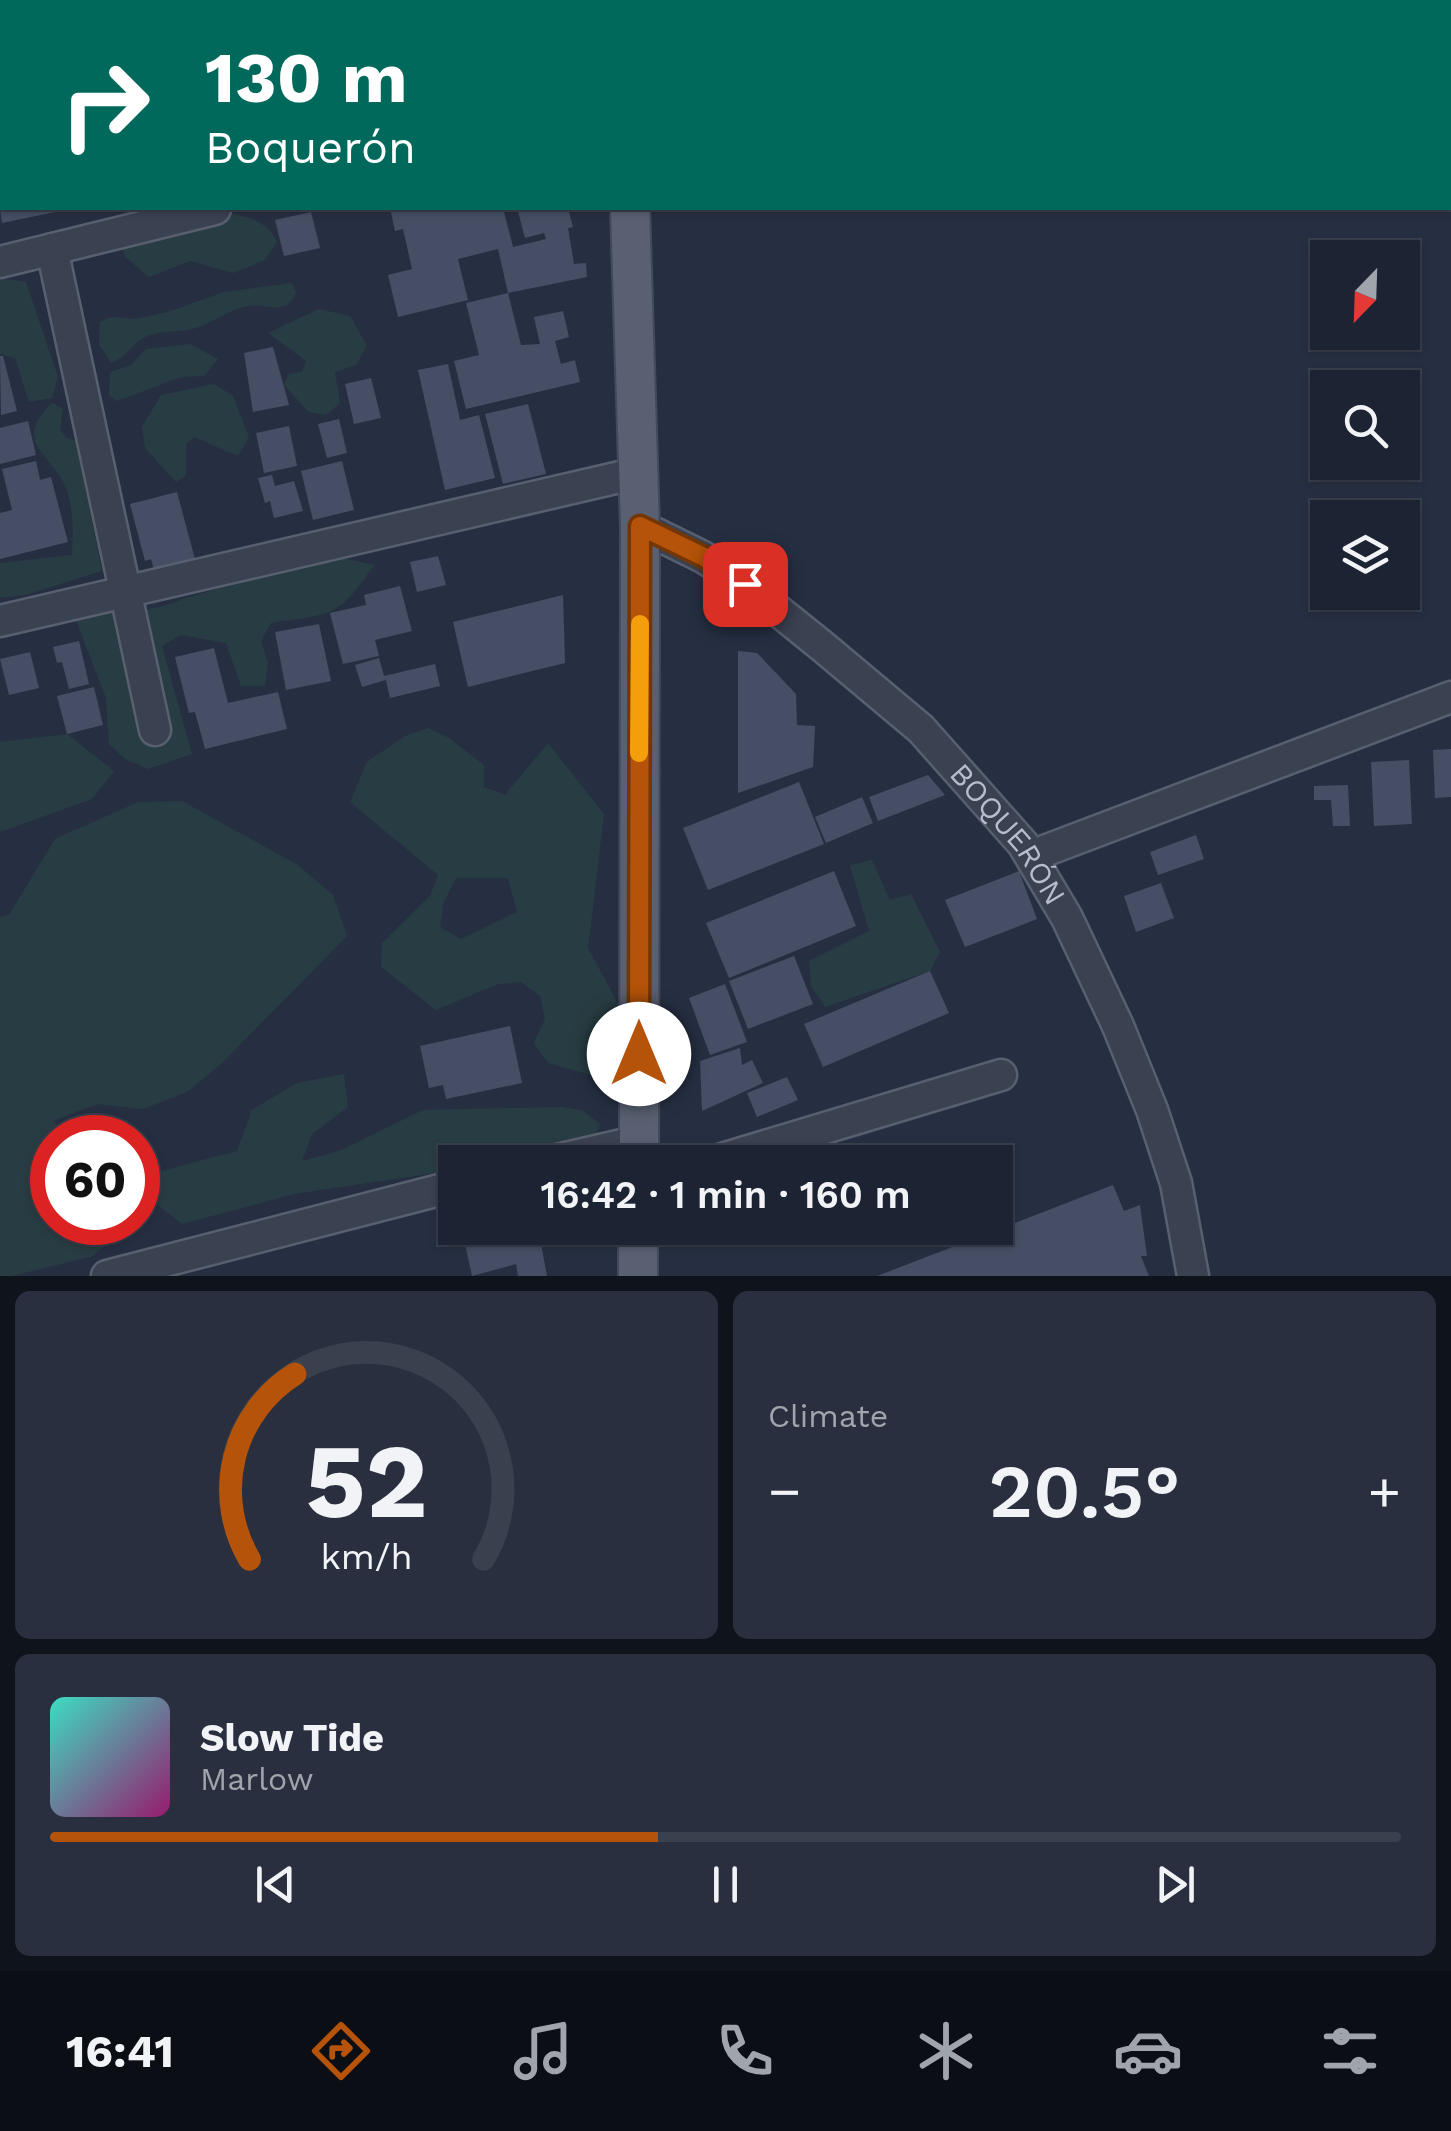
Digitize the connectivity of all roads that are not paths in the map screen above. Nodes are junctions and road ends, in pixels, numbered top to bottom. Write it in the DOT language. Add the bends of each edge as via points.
graph roads {
  1 [pos="211,210"];
  2 [pos="630,210"];
  3 [pos="52,250"];
  4 [pos="0,262"];
  5 [pos="637,473"];
  6 [pos="640,526"];
  7 [pos="125,592"];
  8 [pos="0,621"];
  9 [pos="1451,697"];
  10 [pos="155,730"];
  11 [pos="1031,856"];
  12 [pos="1001,1075"];
  13 [pos="639,1145"];
  14 [pos="768,1145"];
  15 [pos="438,1190"];
  16 [pos="638,1245"];
  17 [pos="107,1276"];
  18 [pos="638,1276"];
  19 [pos="1192,1276"];
  1 -- 3 [label="street"];
  2 -- 5 [label="main road"];
  3 -- 4 [label="street"];
  3 -- 7 [label="street"];
  5 -- 6 [label="main road"];
  5 -- 7 [label="street"];
  6 -- 11 [label="street, BOQUERÓN" via="745,584 921,729"];
  6 -- 13 [label="main road"];
  7 -- 8 [label="street"];
  7 -- 10 [label="street"];
  9 -- 11 [label="street"];
  11 -- 19 [label="street, BOQUERÓN" via="1118,1026 1152,1110 1176,1183"];
  12 -- 14 [label="street"];
  15 -- 17 [label="street"];
  16 -- 18 [label="main road"];
}
